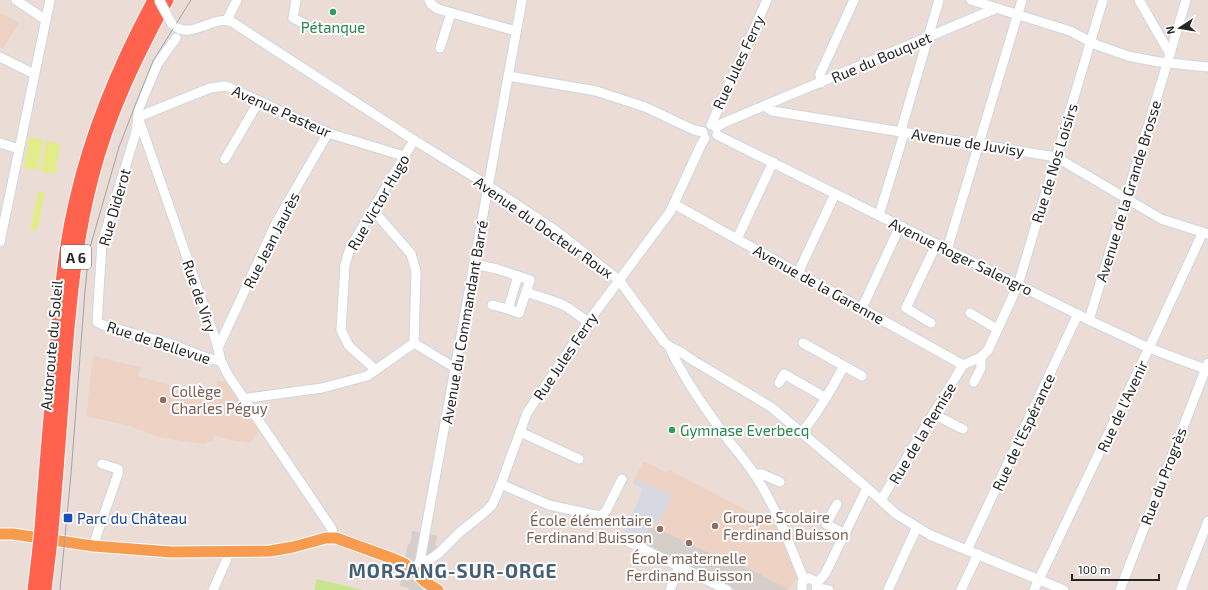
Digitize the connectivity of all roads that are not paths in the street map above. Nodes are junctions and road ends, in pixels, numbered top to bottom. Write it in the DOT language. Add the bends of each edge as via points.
graph roads {
  1 [pos="16,0"];
  2 [pos="50,0"];
  3 [pos="154,0"];
  4 [pos="159,0"];
  5 [pos="167,0"];
  6 [pos="237,0"];
  7 [pos="296,0"];
  8 [pos="429,0"];
  9 [pos="522,0"];
  10 [pos="767,0"];
  11 [pos="854,0"];
  12 [pos="940,0"];
  13 [pos="971,0"];
  14 [pos="1022,0"];
  15 [pos="1103,0"];
  16 [pos="1139,0"];
  17 [pos="1186,0"];
  18 [pos="997,8"];
  19 [pos="451,13"];
  20 [pos="1017,14"];
  21 [pos="46,20"];
  22 [pos="227,20"];
  23 [pos="308,26"];
  24 [pos="516,31"];
  25 [pos="928,37"];
  26 [pos="176,38"];
  27 [pos="1091,42"];
  28 [pos="440,48"];
  29 [pos="0,57"];
  30 [pos="1168,59"];
  31 [pos="1208,67"];
  32 [pos="34,74"];
  33 [pos="508,76"];
  34 [pos="821,82"];
  35 [pos="259,101"];
  36 [pos="764,106"];
  37 [pos="138,117"];
  38 [pos="715,129"];
  39 [pos="903,132"];
  40 [pos="328,133"];
  41 [pos="704,135"];
  42 [pos="414,140"];
  43 [pos="0,143"];
  44 [pos="978,144"];
  45 [pos="19,149"];
  46 [pos="404,156"];
  47 [pos="1056,157"];
  48 [pos="225,159"];
  49 [pos="773,162"];
  50 [pos="488,186"];
  51 [pos="835,194"];
  52 [pos="1126,199"];
  53 [pos="674,204"];
  54 [pos="373,210"];
  55 [pos="879,215"];
  56 [pos="900,226"];
  57 [pos="1205,233"];
  58 [pos="737,239"];
  59 [pos="0,242"];
  60 [pos="936,245"];
  61 [pos="946,250"];
  62 [pos="474,264"];
  63 [pos="798,273"];
  64 [pos="518,276"];
  65 [pos="619,280"];
  66 [pos="1018,285"];
  67 [pos="526,292"];
  68 [pos="492,305"];
  69 [pos="862,308"];
  70 [pos="508,309"];
  71 [pos="970,313"];
  72 [pos="1078,314"];
  73 [pos="1089,320"];
  74 [pos="97,322"];
  75 [pos="588,322"];
  76 [pos="932,323"];
  77 [pos="998,330"];
  78 [pos="414,343"];
  79 [pos="803,343"];
  80 [pos="669,346"];
  81 [pos="218,348"];
  82 [pos="1149,348"];
  83 [pos="981,357"];
  84 [pos="220,361"];
  85 [pos="963,365"];
  86 [pos="844,366"];
  87 [pos="1207,367"];
  88 [pos="455,368"];
  89 [pos="376,370"];
  90 [pos="862,376"];
  91 [pos="974,382"];
  92 [pos="778,383"];
  93 [pos="826,398"];
  94 [pos="244,399"];
  95 [pos="933,414"];
  96 [pos="963,429"];
  97 [pos="520,432"];
  98 [pos="802,432"];
  99 [pos="579,459"];
  100 [pos="102,464"];
  101 [pos="754,474"];
  102 [pos="622,479"];
  103 [pos="780,482"];
  104 [pos="501,484"];
  105 [pos="867,488"];
  106 [pos="881,500"];
  107 [pos="837,504"];
  108 [pos="1208,521"];
  109 [pos="917,527"];
  110 [pos="46,529"];
  111 [pos="0,530"];
  112 [pos="0,534"];
  113 [pos="13,534"];
  114 [pos="845,534"];
  115 [pos="334,538"];
  116 [pos="620,538"];
  117 [pos="93,546"];
  118 [pos="44,548"];
  119 [pos="967,550"];
  120 [pos="228,551"];
  121 [pos="978,554"];
  122 [pos="420,561"];
  123 [pos="679,566"];
  124 [pos="414,571"];
  125 [pos="804,580"];
  126 [pos="1039,580"];
  127 [pos="816,587"];
  128 [pos="34,590"];
  129 [pos="45,590"];
  130 [pos="213,590"];
  131 [pos="438,590"];
  132 [pos="670,590"];
  133 [pos="727,590"];
  134 [pos="801,590"];
  135 [pos="829,590"];
  136 [pos="888,590"];
  137 [pos="961,590"];
  138 [pos="1034,590"];
  139 [pos="1064,590"];
  140 [pos="1120,590"];
  141 [pos="1181,590"];
  1 -- 21 [label="street"];
  2 -- 21 [label="street"];
  3 -- 110 [label="highway, Autoroute du Soleil / A 6" via="122,63 106,102 89,150 73,212 63,271"];
  4 -- 22 [label="street, bridge" via="172,24 181,29 191,30"];
  5 -- 110 [label="highway, Autoroute du Soleil / A 6" via="116,104 99,154 82,219 72,282"];
  6 -- 22 [label="street"];
  7 -- 23 [label="street" via="293,18"];
  8 -- 19 [label="street" via="434,7"];
  9 -- 24 [label="street, Avenue du Commandant Barré"];
  10 -- 38 [label="street, Rue Jules Ferry"];
  11 -- 34 [label="street" via="820,74"];
  12 -- 25 [label="street"];
  13 -- 18 [label="street"];
  14 -- 20 [label="street"];
  15 -- 27 [label="street, Rue de Nos Loisirs"];
  16 -- 30 [label="street"];
  17 -- 30 [label="street, Avenue de la Grande Brosse"];
  18 -- 20 [label="street"];
  18 -- 25 [label="street, Rue du Bouquet"];
  19 -- 24 [label="street"];
  19 -- 28 [label="street"];
  20 -- 27 [label="street" via="1070,30"];
  20 -- 44 [label="street"];
  21 -- 32 [label="street"];
  22 -- 42 [label="street, Avenue du Docteur Roux"];
  24 -- 33 [label="street, Avenue du Commandant Barré"];
  25 -- 34 [label="street, Rue du Bouquet"];
  25 -- 39 [label="street" via="902,126"];
  26 -- 37 [label="street" via="158,63 138,110"];
  27 -- 30 [label="street" via="1128,56"];
  27 -- 47 [label="street, Rue de Nos Loisirs"];
  29 -- 32 [label="street"];
  30 -- 31 [label="street"];
  30 -- 52 [label="street, Avenue de la Grande Brosse"];
  32 -- 45 [label="street"];
  33 -- 41 [label="street" via="596,91 645,107"];
  33 -- 50 [label="street, Avenue du Commandant Barré"];
  34 -- 36 [label="street, Rue du Bouquet"];
  35 -- 37 [label="street, Avenue Pasteur" via="232,88 217,86"];
  35 -- 40 [label="street, Avenue Pasteur"];
  35 -- 48 [label="street"];
  36 -- 38 [label="street" via="723,123"];
  36 -- 39 [label="street, Avenue de Juvisy" via="772,111"];
  37 -- 74 [label="street, Rue Diderot" via="136,132 102,243"];
  37 -- 81 [label="street, Rue de Viry"];
  38 -- 41 [label="street, Rue Jules Ferry" via="706,126"];
  38 -- 41 [label="street" via="712,140"];
  38 -- 49 [label="street, Avenue Roger Salengro"];
  39 -- 44 [label="street, Avenue de Juvisy"];
  39 -- 55 [label="street"];
  40 -- 46 [label="street, Avenue Pasteur"];
  40 -- 81 [label="street, Rue Jean Jaurès" via="276,224"];
  41 -- 53 [label="street, Rue Jules Ferry"];
  42 -- 46 [label="street, Rue Victor Hugo"];
  42 -- 50 [label="street, Avenue du Docteur Roux"];
  43 -- 45 [label="street"];
  44 -- 47 [label="street, Avenue de Juvisy"];
  44 -- 61 [label="street"];
  45 -- 59 [label="street"];
  46 -- 54 [label="street, Rue Victor Hugo"];
  47 -- 52 [label="street, Avenue de Juvisy"];
  47 -- 66 [label="street, Rue de Nos Loisirs"];
  49 -- 51 [label="street, Avenue Roger Salengro"];
  49 -- 58 [label="street"];
  50 -- 62 [label="street, Avenue du Commandant Barré"];
  50 -- 65 [label="street, Avenue du Docteur Roux" via="554,230"];
  51 -- 55 [label="street, Avenue Roger Salengro"];
  51 -- 63 [label="street"];
  52 -- 57 [label="street, Avenue de Juvisy" via="1161,219"];
  52 -- 73 [label="street, Avenue de la Grande Brosse"];
  53 -- 58 [label="street, Avenue de la Garenne"];
  53 -- 65 [label="street, Rue Jules Ferry"];
  54 -- 78 [label="street" via="410,254 416,271"];
  54 -- 89 [label="street, Rue Victor Hugo" via="350,248 345,265 341,330 349,346"];
  55 -- 56 [label="street, Avenue Roger Salengro"];
  56 -- 60 [label="street, Avenue Roger Salengro"];
  56 -- 69 [label="street"];
  57 -- 82 [label="street, Rue de l'Avenir"];
  58 -- 63 [label="street, Avenue de la Garenne"];
  60 -- 61 [label="street, Avenue Roger Salengro"];
  60 -- 76 [label="street" via="906,308"];
  61 -- 66 [label="street, Avenue Roger Salengro"];
  62 -- 64 [label="street"];
  62 -- 88 [label="street, Avenue du Commandant Barré"];
  63 -- 69 [label="street, Avenue de la Garenne"];
  64 -- 67 [label="street" via="530,280"];
  64 -- 70 [label="street"];
  65 -- 75 [label="street, Rue Jules Ferry"];
  65 -- 80 [label="street, Avenue du Docteur Roux"];
  66 -- 72 [label="street, Avenue Roger Salengro"];
  66 -- 77 [label="street, Rue de Nos Loisirs"];
  67 -- 70 [label="street" via="519,313"];
  67 -- 75 [label="street" via="563,305"];
  68 -- 70 [label="street"];
  69 -- 85 [label="street, Avenue de la Garenne"];
  71 -- 77 [label="street"];
  72 -- 73 [label="street, Avenue Roger Salengro"];
  72 -- 119 [label="street, Rue de l'Espérance"];
  73 -- 82 [label="street, Avenue Roger Salengro"];
  74 -- 84 [label="street, Rue de Bellevue"];
  75 -- 97 [label="street, Rue Jules Ferry" via="531,407"];
  77 -- 83 [label="street, Rue de Nos Loisirs" via="988,350"];
  78 -- 88 [label="street"];
  78 -- 89 [label="street"];
  79 -- 86 [label="street"];
  80 -- 98 [label="street, Avenue du Docteur Roux" via="771,407"];
  80 -- 101 [label="street" via="680,369 711,417"];
  81 -- 84 [label="street, Rue de Viry"];
  82 -- 87 [label="street, Avenue Roger Salengro"];
  82 -- 126 [label="street, Rue de l'Avenir"];
  83 -- 85 [label="street"];
  83 -- 91 [label="street" via="981,368"];
  84 -- 94 [label="street, Rue de Viry"];
  85 -- 95 [label="street, Rue de la Remise"];
  86 -- 90 [label="street"];
  86 -- 93 [label="street"];
  87 -- 140 [label="street, Rue du Progrès"];
  88 -- 122 [label="street, Avenue du Commandant Barré"];
  89 -- 94 [label="street" via="367,376 322,388"];
  92 -- 93 [label="street" via="784,374"];
  93 -- 98 [label="street"];
  94 -- 115 [label="street, Rue de Viry" via="332,528"];
  95 -- 96 [label="street"];
  95 -- 106 [label="street, Rue de la Remise"];
  97 -- 99 [label="street"];
  97 -- 104 [label="street, Rue Jules Ferry"];
  98 -- 105 [label="street, Avenue du Docteur Roux"];
  100 -- 117 [label="street" via="116,467 118,474"];
  101 -- 103 [label="street" via="762,474"];
  101 -- 125 [label="street" via="780,519"];
  102 -- 104 [label="street" via="600,516 588,509 549,505"];
  104 -- 122 [label="street, Rue Jules Ferry" via="492,505 443,550 430,560"];
  105 -- 106 [label="street, Avenue du Docteur Roux"];
  105 -- 114 [label="street"];
  106 -- 109 [label="street, Avenue du Docteur Roux" via="896,514"];
  107 -- 114 [label="street" via="826,524"];
  108 -- 141 [label="street"];
  109 -- 119 [label="street, Avenue du Docteur Roux"];
  109 -- 136 [label="street"];
  110 -- 118 [label="highway, Autoroute du Soleil / A 6, bridge"];
  111 -- 113 [label="main road"];
  112 -- 113 [label="main road"];
  113 -- 117 [label="main road"];
  114 -- 127 [label="street"];
  115 -- 120 [label="main road" via="320,539 279,550"];
  115 -- 124 [label="main road" via="394,559"];
  116 -- 123 [label="street"];
  117 -- 120 [label="main road" via="159,552"];
  118 -- 128 [label="highway, Autoroute du Soleil / A 6"];
  118 -- 129 [label="highway, Autoroute du Soleil / A 6"];
  119 -- 121 [label="street, Avenue du Docteur Roux"];
  120 -- 130 [label="street"];
  121 -- 126 [label="street, Avenue du Docteur Roux"];
  121 -- 137 [label="street"];
  122 -- 124 [label="street, Avenue du Commandant Barré"];
  123 -- 132 [label="street"];
  123 -- 133 [label="street"];
  124 -- 131 [label="main road"];
  125 -- 127 [label="street" via="811,579"];
  125 -- 134 [label="street"];
  126 -- 138 [label="street, Rue de l'Avenir"];
  126 -- 139 [label="street, Avenue du Docteur Roux"];
  127 -- 135 [label="street"];
}
